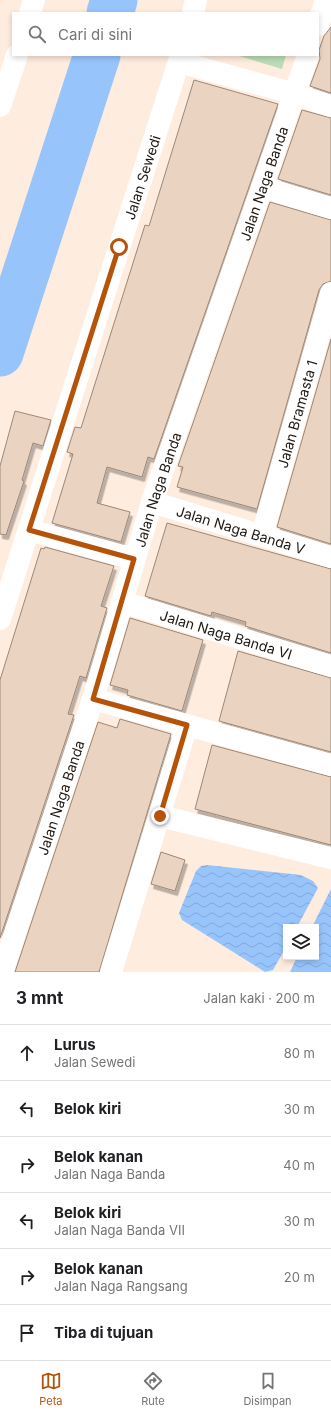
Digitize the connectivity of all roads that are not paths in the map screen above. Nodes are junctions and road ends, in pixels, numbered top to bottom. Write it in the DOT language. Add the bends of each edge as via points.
graph roads {
  1 [pos="34,0"];
  2 [pos="196,0"];
  3 [pos="326,0"];
  4 [pos="30,12"];
  5 [pos="193,12"];
  6 [pos="319,22"];
  7 [pos="17,56"];
  8 [pos="308,56"];
  9 [pos="180,59"];
  10 [pos="295,94"];
  11 [pos="0,106"];
  12 [pos="331,106"];
  13 [pos="262,187"];
  14 [pos="331,208"];
  15 [pos="331,293"];
  16 [pos="152,502"];
  17 [pos="29,530"];
  18 [pos="262,535"];
  19 [pos="331,557"];
  20 [pos="134,559"];
  21 [pos="122,602"];
  22 [pos="0,619"];
  23 [pos="331,666"];
  24 [pos="93,699"];
  25 [pos="187,725"];
  26 [pos="331,765"];
  27 [pos="160,816"];
  28 [pos="331,858"];
  29 [pos="2,972"];
  30 [pos="111,972"];
  1 -- 4 [label="street"];
  2 -- 5 [label="street"];
  3 -- 6 [label="street"];
  7 -- 11 [label="street"];
  8 -- 10 [label="street, Jalan Naga Banda"];
  9 -- 10 [label="street"];
  9 -- 17 [label="street, Jalan Sewedi"];
  10 -- 12 [label="street"];
  10 -- 13 [label="street, Jalan Naga Banda"];
  13 -- 14 [label="street"];
  13 -- 16 [label="street, Jalan Naga Banda"];
  15 -- 18 [label="street, Jalan Bramasta 1"];
  16 -- 18 [label="street, Jalan Naga Banda V"];
  16 -- 20 [label="street, Jalan Naga Banda"];
  17 -- 20 [label="street"];
  17 -- 22 [label="street, Jalan Sewedi"];
  18 -- 19 [label="street, Jalan Naga Banda V"];
  20 -- 21 [label="street, Jalan Naga Banda"];
  21 -- 23 [label="street, Jalan Naga Banda VI"];
  21 -- 24 [label="street, Jalan Naga Banda"];
  24 -- 25 [label="street"];
  24 -- 29 [label="street, Jalan Naga Banda"];
  25 -- 26 [label="street"];
  25 -- 27 [label="street"];
  27 -- 28 [label="street"];
  27 -- 30 [label="street"];
}
